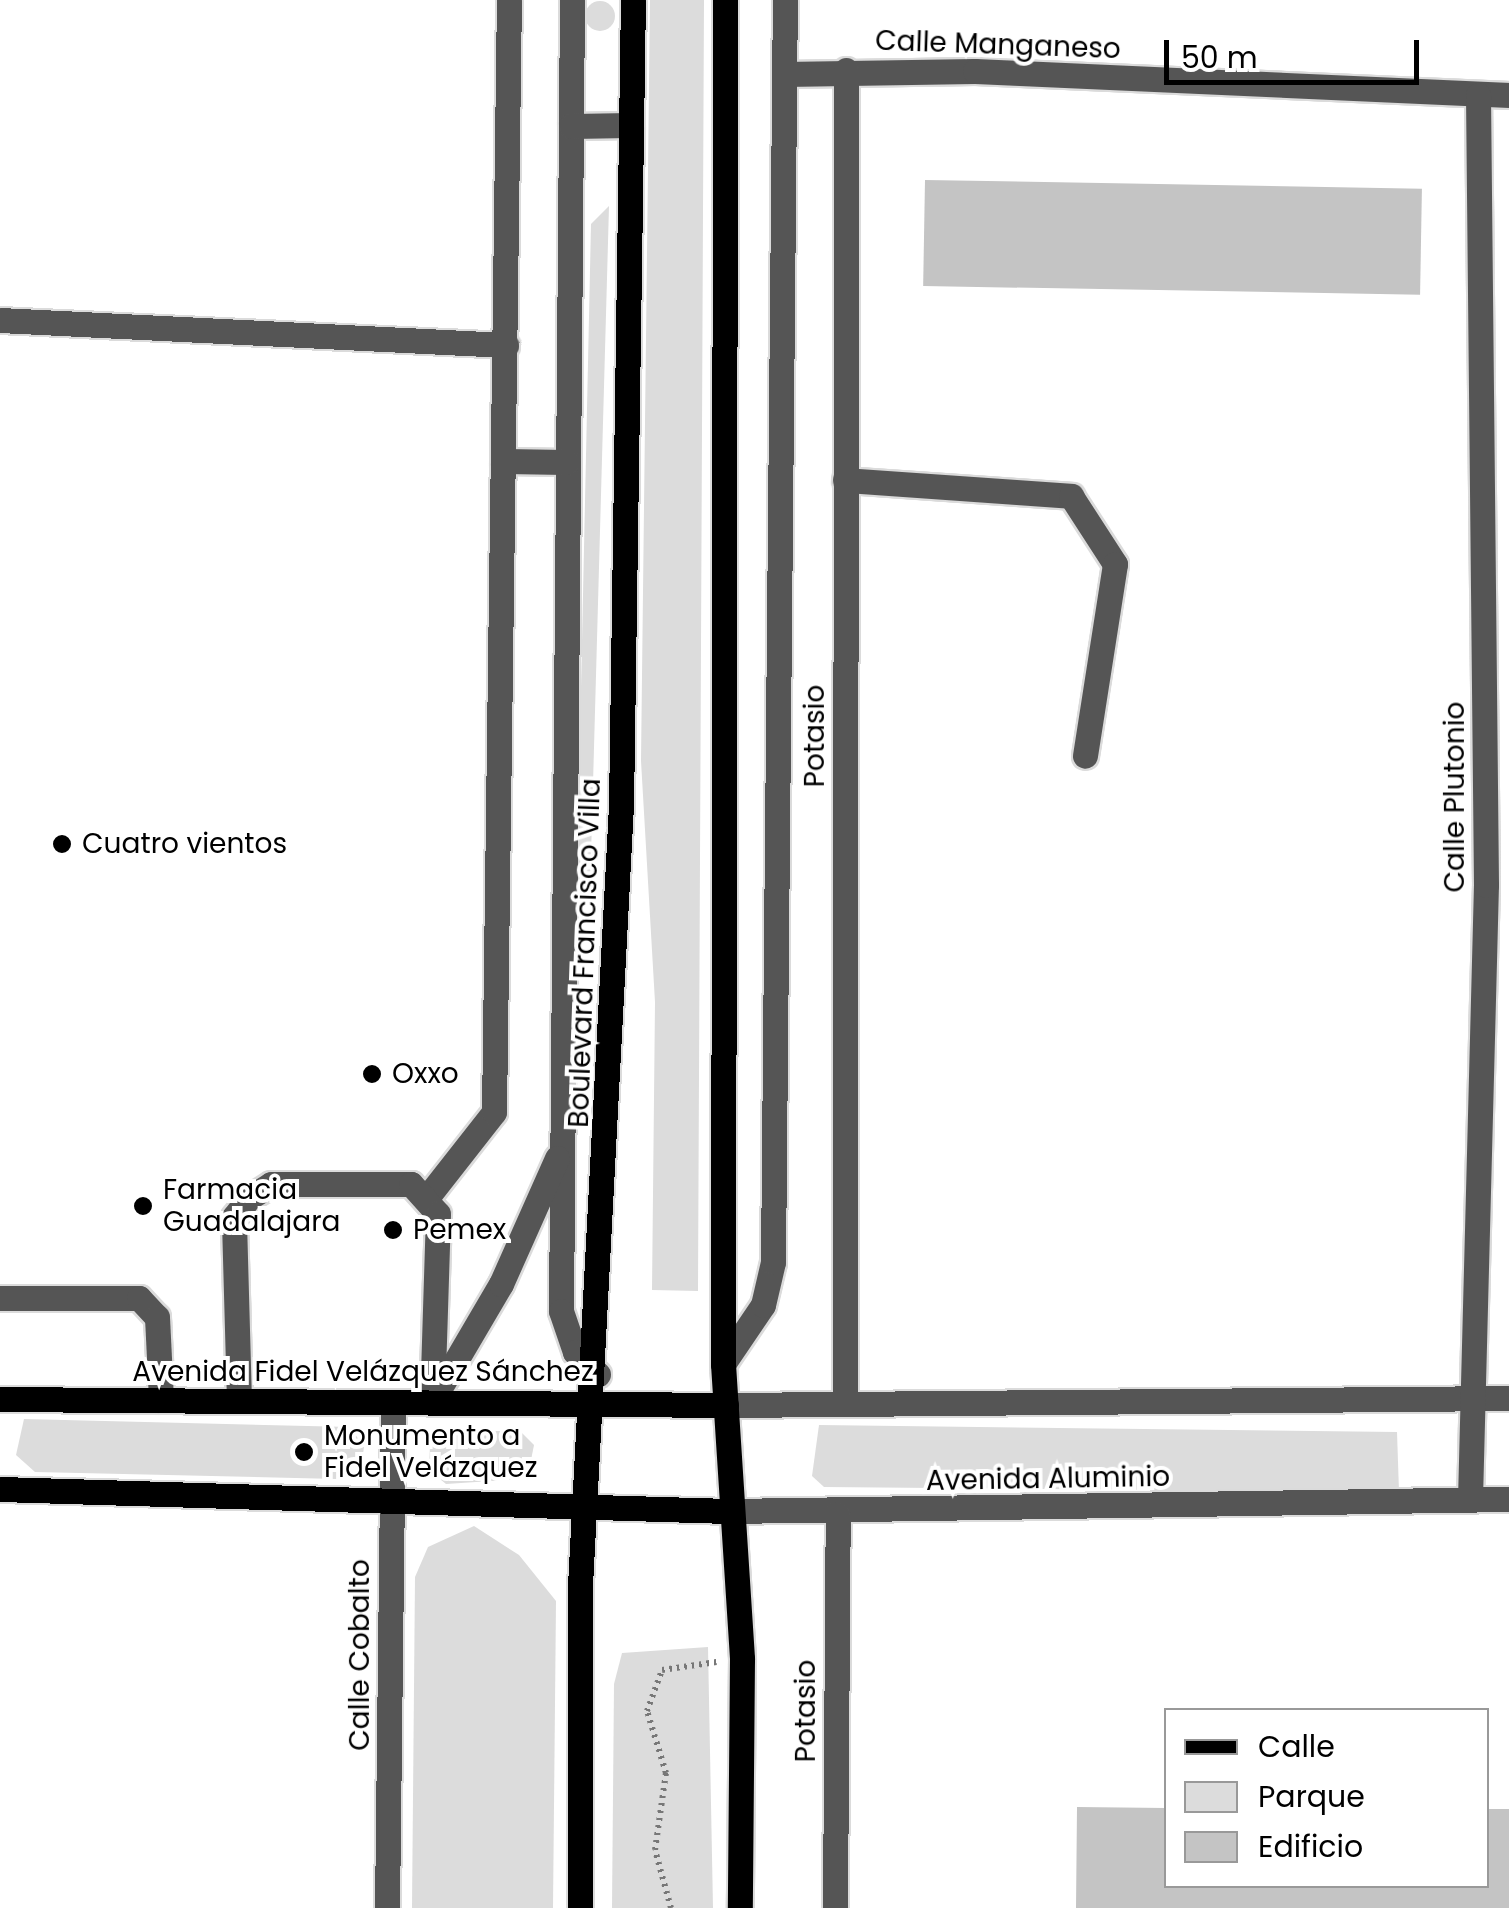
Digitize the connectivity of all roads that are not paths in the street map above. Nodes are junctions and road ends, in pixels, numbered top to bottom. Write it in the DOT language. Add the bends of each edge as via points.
graph roads {
  1 [pos="509,0"];
  2 [pos="572,0"];
  3 [pos="633,0"];
  4 [pos="724,0"];
  5 [pos="784,0"];
  6 [pos="846,70"];
  7 [pos="784,74"];
  8 [pos="1478,95"];
  9 [pos="1509,96"];
  10 [pos="571,126"];
  11 [pos="631,126"];
  12 [pos="0,320"];
  13 [pos="506,345"];
  14 [pos="502,461"];
  15 [pos="567,462"];
  16 [pos="845,480"];
  17 [pos="1085,756"];
  18 [pos="1498,828"];
  19 [pos="1498,886"];
  20 [pos="561,1149"];
  21 [pos="428,1195"];
  22 [pos="0,1298"];
  23 [pos="724,1364"];
  24 [pos="598,1374"];
  25 [pos="1470,1398"];
  26 [pos="1509,1398"];
  27 [pos="0,1399"];
  28 [pos="161,1400"];
  29 [pos="239,1401"];
  30 [pos="393,1402"];
  31 [pos="432,1402"];
  32 [pos="845,1402"];
  33 [pos="596,1404"];
  34 [pos="726,1405"];
  35 [pos="0,1488"];
  36 [pos="389,1494"];
  37 [pos="1470,1499"];
  38 [pos="1509,1499"];
  39 [pos="589,1506"];
  40 [pos="729,1511"];
  41 [pos="838,1514"];
  42 [pos="387,1908"];
  43 [pos="580,1908"];
  44 [pos="740,1908"];
  45 [pos="834,1908"];
  1 -- 13 [label="street"];
  2 -- 10 [label="street"];
  3 -- 11 [label="main road, Boulevard Francisco Villa"];
  4 -- 23 [label="main road"];
  5 -- 7 [label="street"];
  6 -- 7 [label="street, Calle Manganeso"];
  6 -- 8 [label="street, Calle Manganeso"];
  6 -- 16 [label="street, Potasio"];
  7 -- 23 [label="street" via="772,1262 763,1305"];
  8 -- 9 [label="street, Calle Manganeso"];
  8 -- 18 [label="street, Calle Plutonio"];
  10 -- 11 [label="street"];
  10 -- 15 [label="street"];
  11 -- 24 [label="main road, Boulevard Francisco Villa" via="621,806"];
  12 -- 13 [label="street"];
  13 -- 14 [label="street"];
  14 -- 15 [label="street"];
  14 -- 21 [label="street" via="494,1112"];
  15 -- 20 [label="street"];
  16 -- 17 [label="street" via="1071,496 1115,564"];
  16 -- 32 [label="street, Potasio"];
  18 -- 19 [label="street, Calle Plutonio"];
  19 -- 25 [label="street, Calle Plutonio"];
  20 -- 24 [label="street" via="565,1333"];
  20 -- 31 [label="street" via="501,1284"];
  21 -- 29 [label="street" via="411,1184 270,1184 248,1198 234,1217"];
  21 -- 31 [label="street" via="438,1214"];
  22 -- 28 [label="street" via="140,1298 157,1317"];
  23 -- 34 [label="main road"];
  24 -- 33 [label="main road, Boulevard Francisco Villa"];
  25 -- 26 [label="street"];
  25 -- 32 [label="street"];
  25 -- 37 [label="street, Calle Plutonio"];
  27 -- 28 [label="main road, Avenida Fidel Velázquez Sánchez"];
  28 -- 29 [label="main road, Avenida Fidel Velázquez Sánchez"];
  29 -- 30 [label="main road, Avenida Fidel Velázquez Sánchez"];
  30 -- 31 [label="main road, Avenida Fidel Velázquez Sánchez"];
  30 -- 36 [label="street, Calle Cobalto"];
  31 -- 33 [label="main road, Avenida Fidel Velázquez Sánchez"];
  32 -- 34 [label="street"];
  33 -- 34 [label="main road, Avenida Fidel Velázquez Sánchez"];
  33 -- 39 [label="main road, Boulevard Francisco Villa"];
  34 -- 40 [label="main road"];
  35 -- 36 [label="main road"];
  36 -- 39 [label="main road"];
  36 -- 42 [label="street, Calle Cobalto"];
  37 -- 38 [label="street, Avenida Aluminio"];
  37 -- 41 [label="street, Avenida Aluminio"];
  39 -- 40 [label="main road, Avenida Aluminio"];
  39 -- 43 [label="main road, Boulevard Francisco Villa"];
  40 -- 41 [label="street, Avenida Aluminio"];
  40 -- 44 [label="main road" via="742,1659"];
  41 -- 45 [label="street, Potasio"];
}
